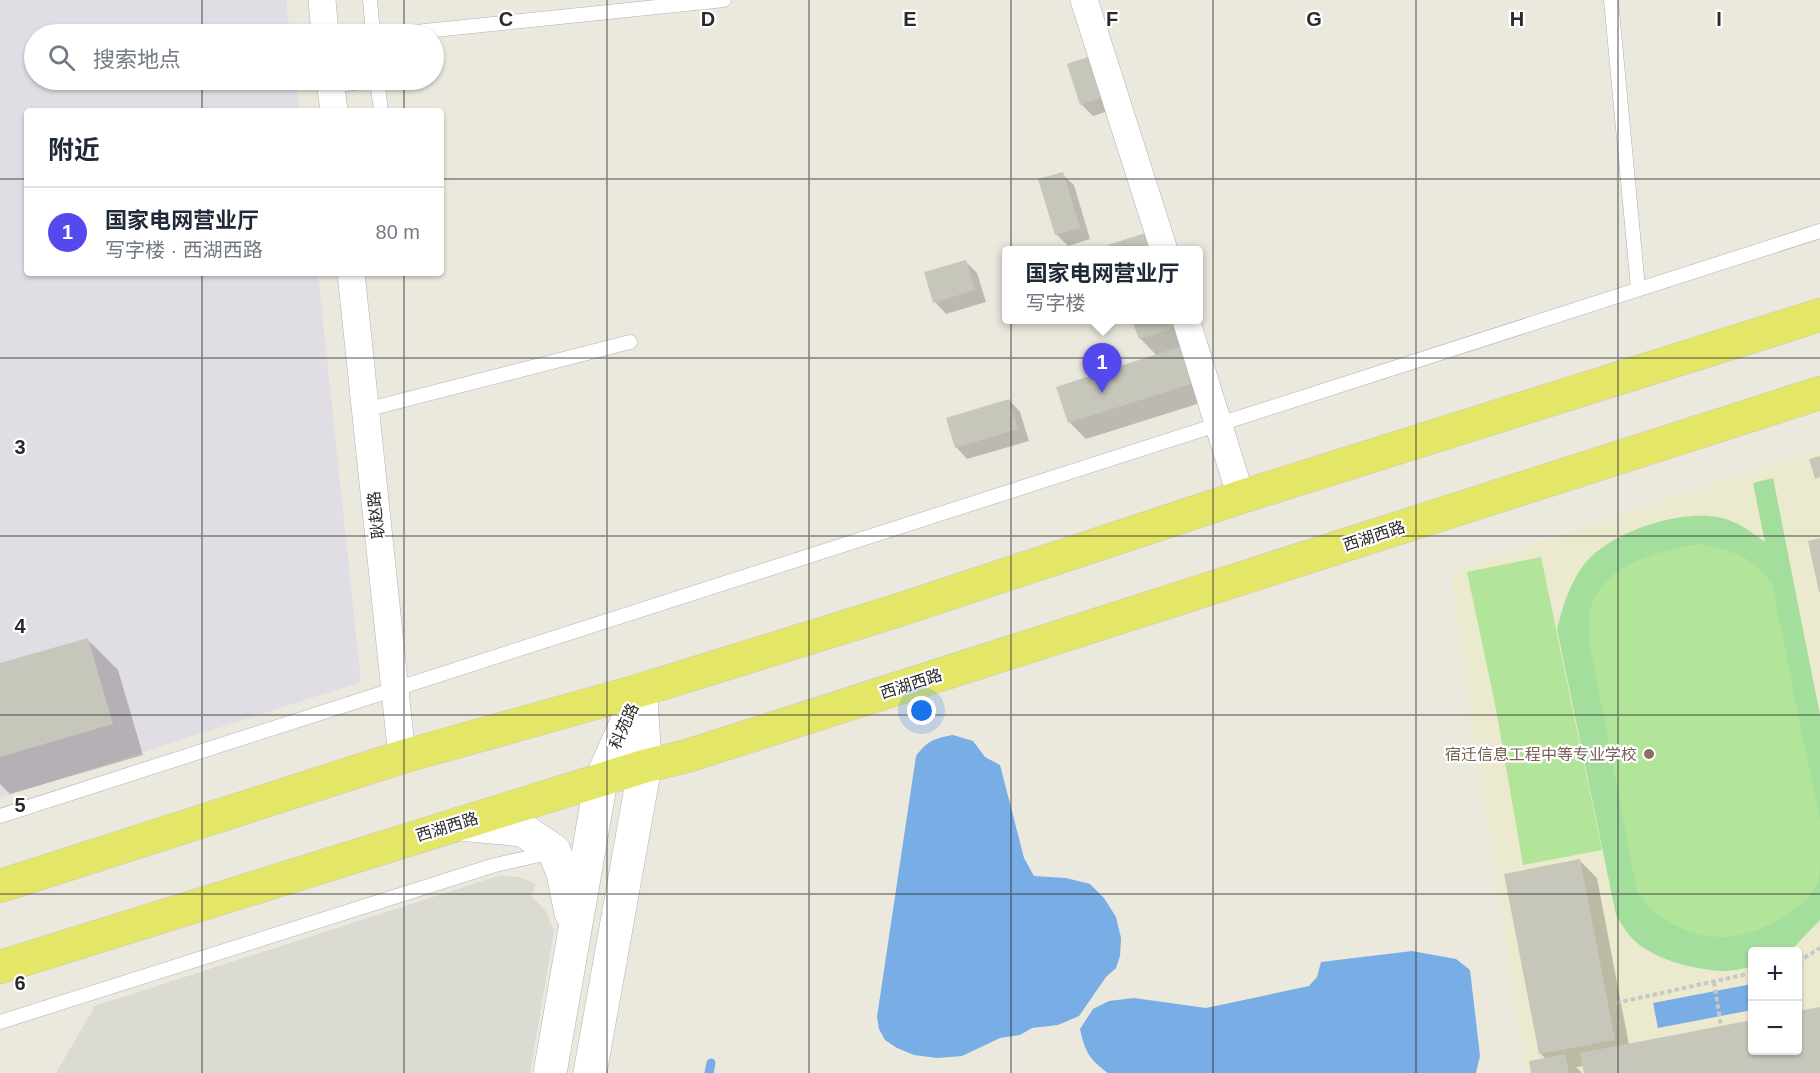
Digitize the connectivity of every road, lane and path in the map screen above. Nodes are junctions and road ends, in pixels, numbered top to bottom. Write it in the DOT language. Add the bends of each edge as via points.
graph roads {
  1 [pos="322,0"];
  2 [pos="370,0"];
  3 [pos="724,0"];
  4 [pos="1084,0"];
  5 [pos="1611,0"];
  6 [pos="324,24"];
  7 [pos="372,24"];
  8 [pos="444,29"];
  9 [pos="378,90"];
  10 [pos="381,108"];
  11 [pos="1820,231"];
  12 [pos="1163,246"];
  13 [pos="351,276"];
  14 [pos="1638,288"];
  15 [pos="1820,315"];
  16 [pos="1187,324"];
  17 [pos="630,342"];
  18 [pos="1820,393"];
  19 [pos="365,410"];
  20 [pos="1218,420"];
  21 [pos="1241,497"];
  22 [pos="395,685"];
  23 [pos="641,690"];
  24 [pos="402,757"];
  25 [pos="645,766"];
  26 [pos="601,780"];
  27 [pos="0,816"];
  28 [pos="459,824"];
  29 [pos="554,851"];
  30 [pos="0,886"];
  31 [pos="575,929"];
  32 [pos="1820,948"];
  33 [pos="1802,959"];
  34 [pos="0,967"];
  35 [pos="1748,974"];
  36 [pos="1714,982"];
  37 [pos="1616,1003"];
  38 [pos="0,1022"];
  39 [pos="1721,1026"];
  40 [pos="550,1073"];
  41 [pos="590,1073"];
  1 -- 6 [label="street"];
  2 -- 7 [label="lane"];
  3 -- 8 [label="lane"];
  4 -- 12 [label="street"];
  5 -- 14 [label="lane"];
  9 -- 10 [label="lane"];
  11 -- 14 [label="lane"];
  13 -- 19 [label="street, 耿赵路"];
  14 -- 20 [label="lane"];
  15 -- 21 [label="main road"];
  16 -- 20 [label="street"];
  17 -- 19 [label="lane"];
  18 -- 25 [label="main road, 西湖西路" via="687,756"];
  19 -- 22 [label="street, 耿赵路"];
  20 -- 21 [label="street"];
  20 -- 22 [label="lane"];
  21 -- 23 [label="main road"];
  22 -- 24 [label="street, 耿赵路"];
  22 -- 27 [label="lane"];
  23 -- 24 [label="main road"];
  23 -- 25 [label="street, 科苑路"];
  23 -- 26 [label="street, 科苑路"];
  24 -- 30 [label="main road"];
  25 -- 26 [label="main road, 西湖西路"];
  25 -- 41 [label="street, 科苑路"];
  26 -- 28 [label="main road, 西湖西路"];
  26 -- 31 [label="street, 科苑路"];
  28 -- 29 [label="street" via="523,830"];
  28 -- 34 [label="main road, 西湖西路"];
  29 -- 31 [label="street"];
  29 -- 38 [label="lane" via="483,869"];
  31 -- 40 [label="street, 科苑路"];
  32 -- 33 [label="path"];
  35 -- 36 [label="path"];
  36 -- 37 [label="path"];
  36 -- 39 [label="path"];
}
